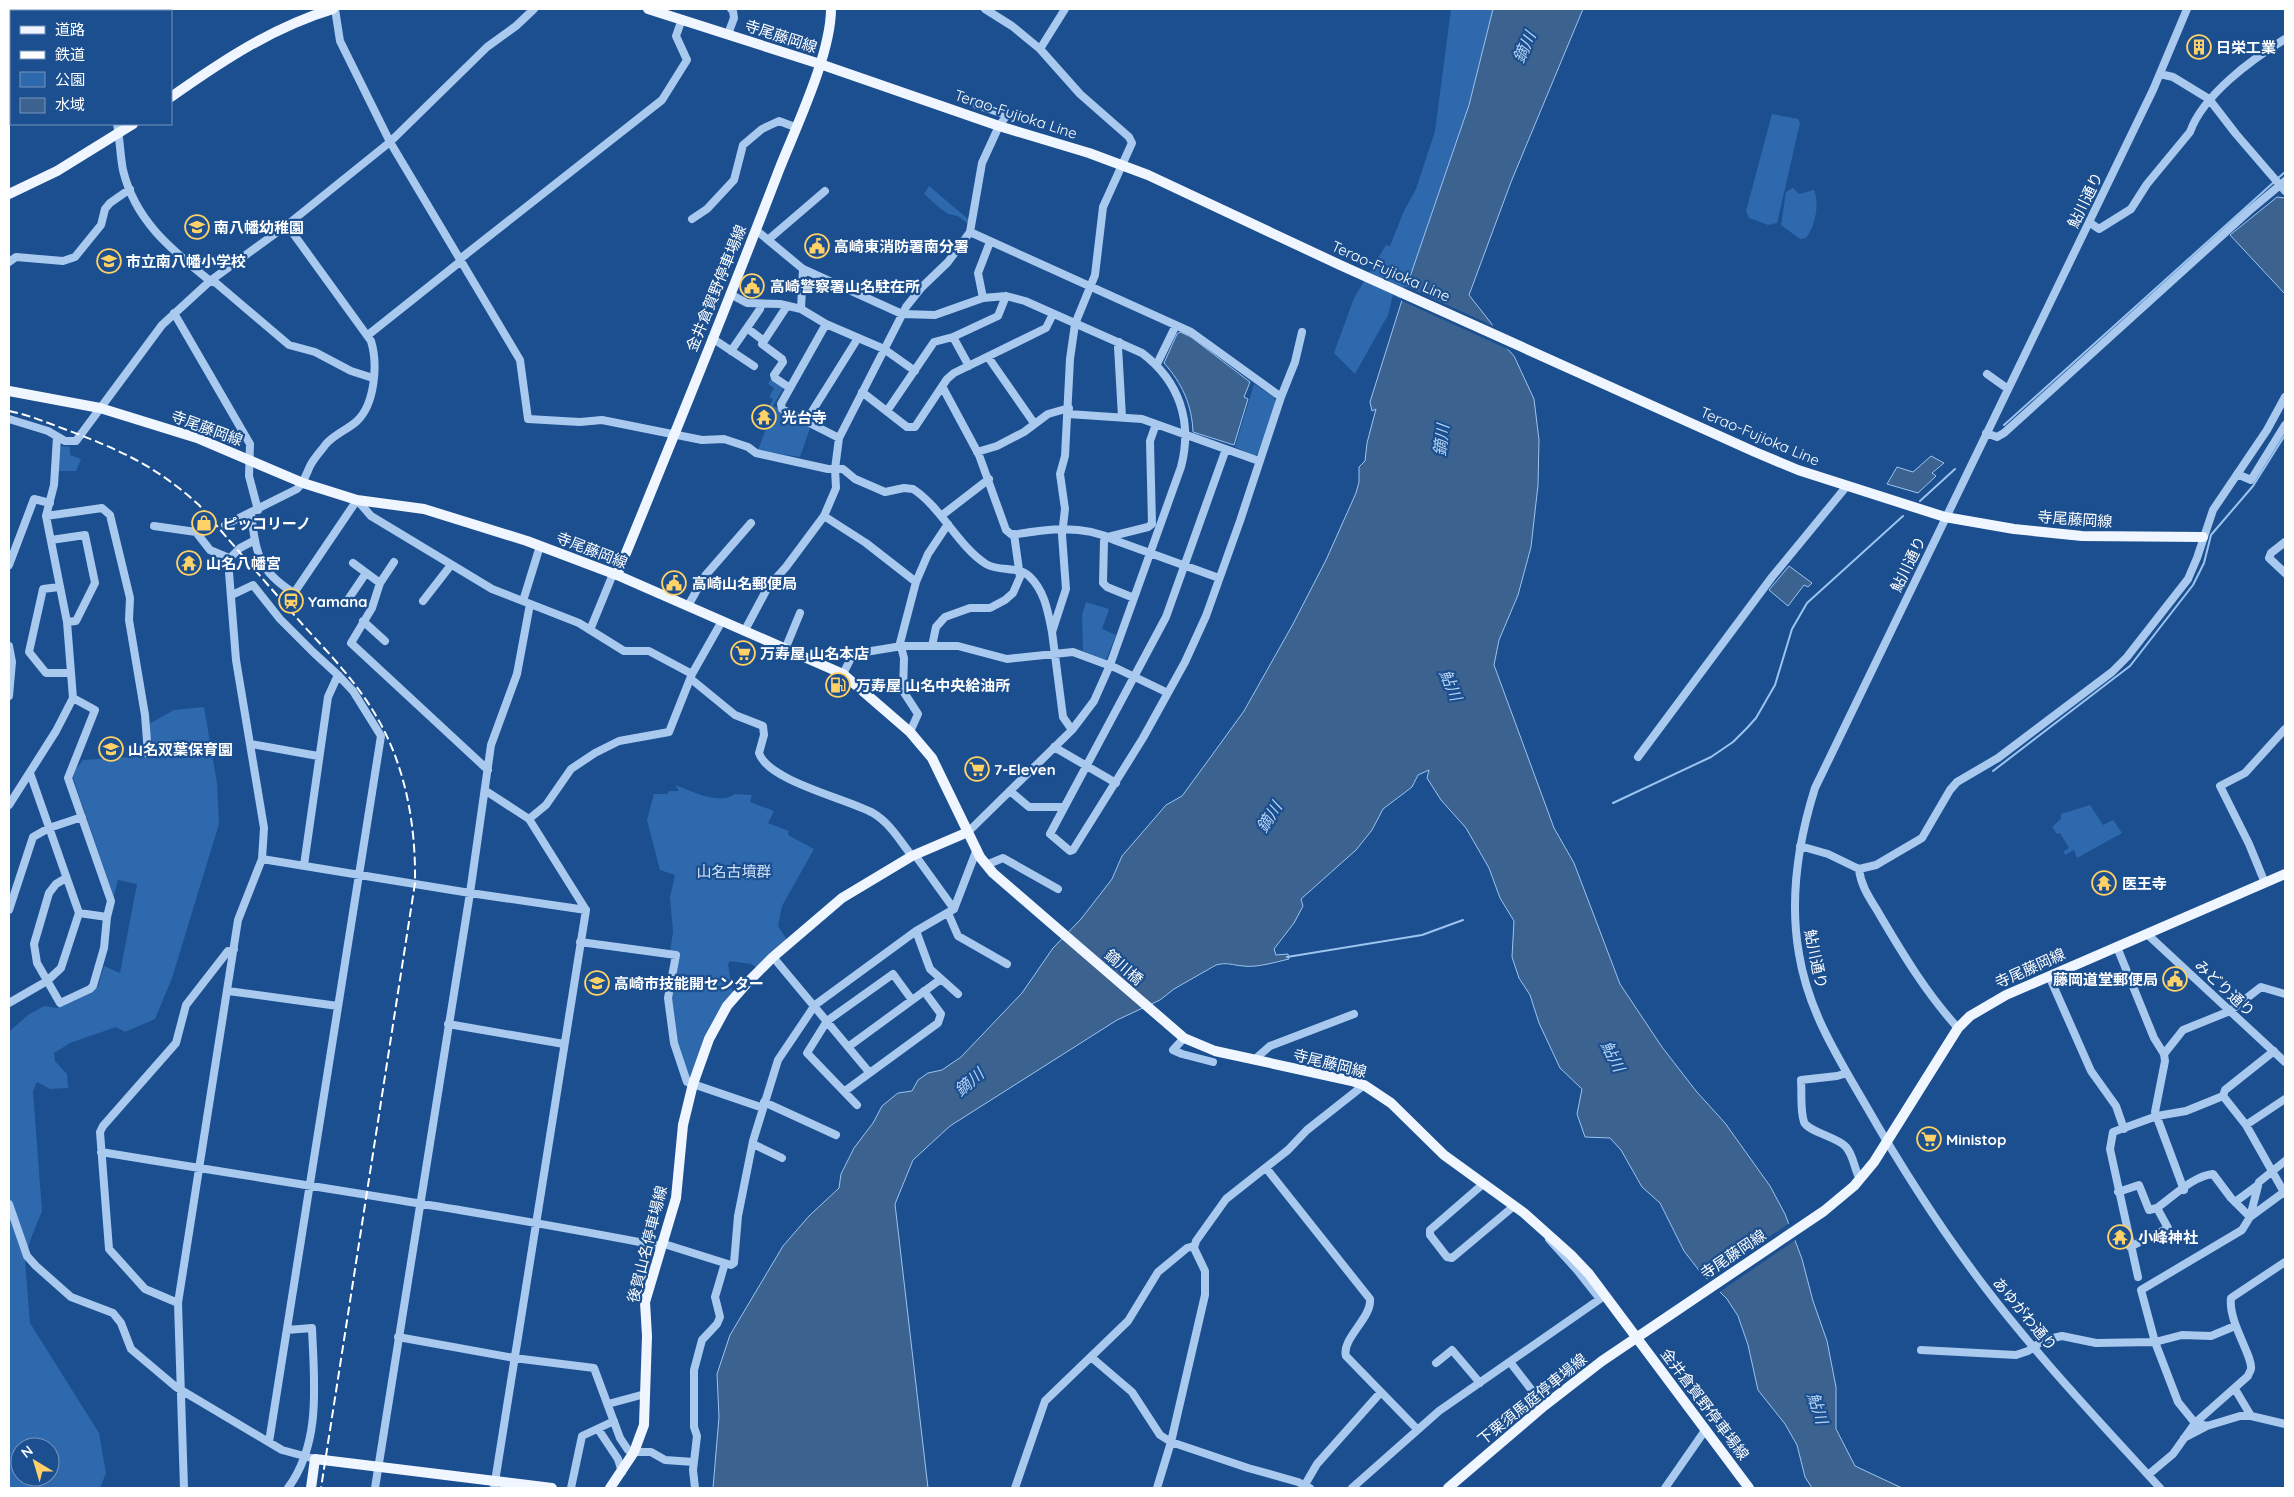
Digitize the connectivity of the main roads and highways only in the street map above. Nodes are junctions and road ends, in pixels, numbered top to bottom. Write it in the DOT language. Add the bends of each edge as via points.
graph roads {
  1 [pos="334,9"];
  2 [pos="648,9"];
  3 [pos="831,9"];
  4 [pos="820,64"];
  5 [pos="172,96"];
  6 [pos="130,125"];
  7 [pos="118,129"];
  8 [pos="9,194"];
  9 [pos="9,392"];
  10 [pos="1945,518"];
  11 [pos="2203,537"];
  12 [pos="615,574"];
  13 [pos="968,832"];
  14 [pos="2285,874"];
  15 [pos="1048,921"];
  16 [pos="1183,1037"];
  17 [pos="1637,1338"];
  18 [pos="495,1485"];
  19 [pos="613,1487"];
  20 [pos="311,1488"];
  21 [pos="552,1488"];
  22 [pos="1448,1488"];
  23 [pos="1749,1488"];
  1 -- 5 [label="main road" via="274,32"];
  2 -- 4 [label="main road, 寺尾藤岡線"];
  3 -- 4 [label="main road, 金井倉賀野停車場線"];
  4 -- 10 [label="main road, Terao-Fujioka Line" via="999,126 1089,153 1173,186 1340,265 1798,470"];
  4 -- 12 [label="main road, 金井倉賀野停車場線" via="675,435"];
  6 -- 7 [label="main road"];
  7 -- 8 [label="main road" via="57,171"];
  9 -- 12 [label="main road, 寺尾藤岡線" via="100,408 197,438 303,483 357,500 448,515"];
  10 -- 11 [label="main road, 寺尾藤岡線" via="2082,536"];
  12 -- 13 [label="main road, 寺尾藤岡線" via="843,674 910,732 932,758"];
  13 -- 15 [label="main road, 寺尾藤岡線" via="986,864 1001,882"];
  13 -- 19 [label="main road, 後賀山名停車場線" via="913,856 842,898 773,957 728,1006 709,1039 683,1125 676,1198 644,1302 647,1336 644,1425 634,1452"];
  14 -- 17 [label="main road, 寺尾藤岡線" via="2049,976 1988,1004 1970,1016 1958,1028 1887,1143 1860,1179 1838,1201"];
  15 -- 16 [label="main road, 鏑川橋"];
  16 -- 17 [label="main road, 寺尾藤岡線" via="1215,1051 1364,1085 1391,1103 1444,1155 1550,1235 1590,1274"];
  17 -- 22 [label="main road, 下栗須馬庭停車場線" via="1544,1406"];
  17 -- 23 [label="main road, 金井倉賀野停車場線"];
  18 -- 20 [label="main road" via="315,1458"];
  18 -- 21 [label="main road"];
}
